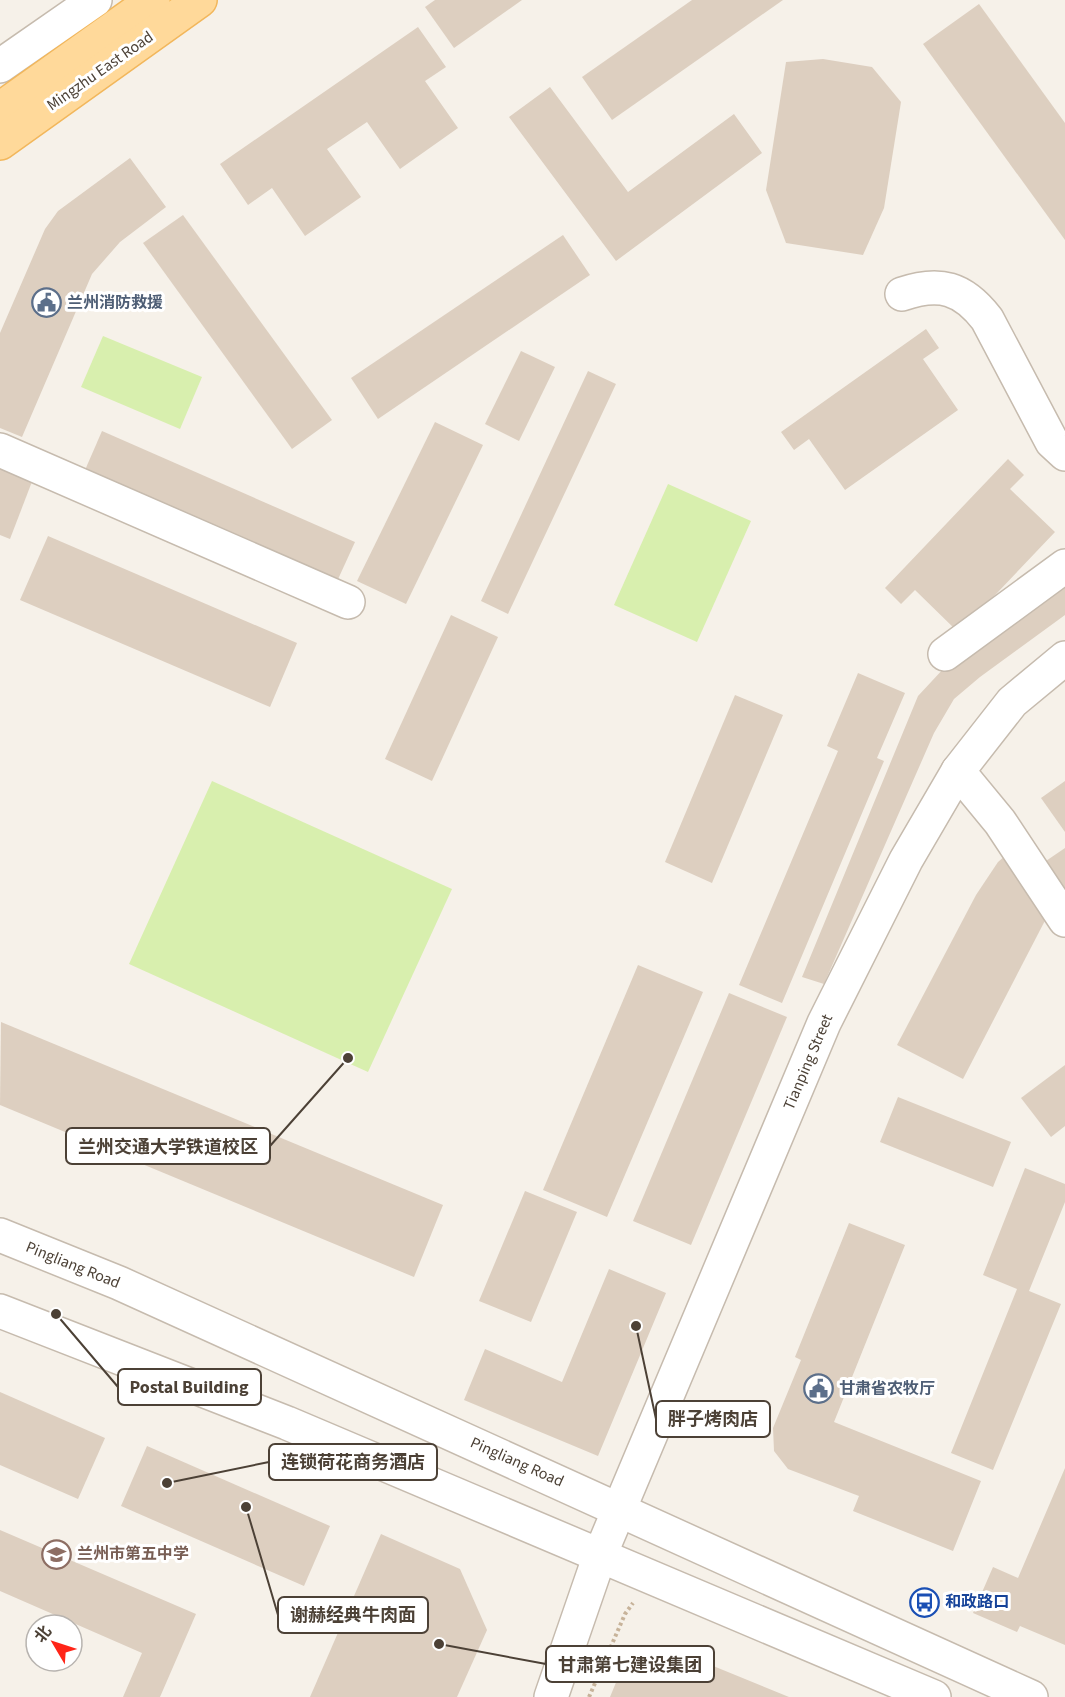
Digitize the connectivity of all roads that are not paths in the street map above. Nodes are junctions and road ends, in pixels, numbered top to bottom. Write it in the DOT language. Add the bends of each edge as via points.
graph roads {
  1 [pos="95,0"];
  2 [pos="153,0"];
  3 [pos="200,0"];
  4 [pos="0,66"];
  5 [pos="0,109"];
  6 [pos="0,142"];
  7 [pos="902,294"];
  8 [pos="0,450"];
  9 [pos="1065,454"];
  10 [pos="1065,566"];
  11 [pos="348,602"];
  12 [pos="945,654"];
  13 [pos="1065,658"];
  14 [pos="958,771"];
  15 [pos="1065,920"];
  16 [pos="0,1235"];
  17 [pos="0,1311"];
  18 [pos="619,1508"];
  19 [pos="600,1555"];
  20 [pos="551,1697"];
  21 [pos="934,1697"];
  22 [pos="1031,1697"];
  1 -- 4 [label="street"];
  2 -- 5 [label="main road, Mingzhu East Road"];
  3 -- 6 [label="main road, Mingzhu East Road"];
  7 -- 9 [label="street" via="921,287 940,287 959,292 975,303 1052,441"];
  8 -- 11 [label="street"];
  10 -- 12 [label="street"];
  13 -- 14 [label="street, Tianping Street" via="1012,702"];
  14 -- 15 [label="street" via="1000,822"];
  14 -- 18 [label="street, Tianping Street" via="906,860 824,1023"];
  16 -- 18 [label="street, Pingliang Road" via="118,1283"];
  17 -- 19 [label="street" via="287,1423"];
  18 -- 19 [label="street, Tianping Street"];
  18 -- 22 [label="street, Pingliang Road"];
  19 -- 20 [label="street, Tianping Street"];
  19 -- 21 [label="street"];
}
